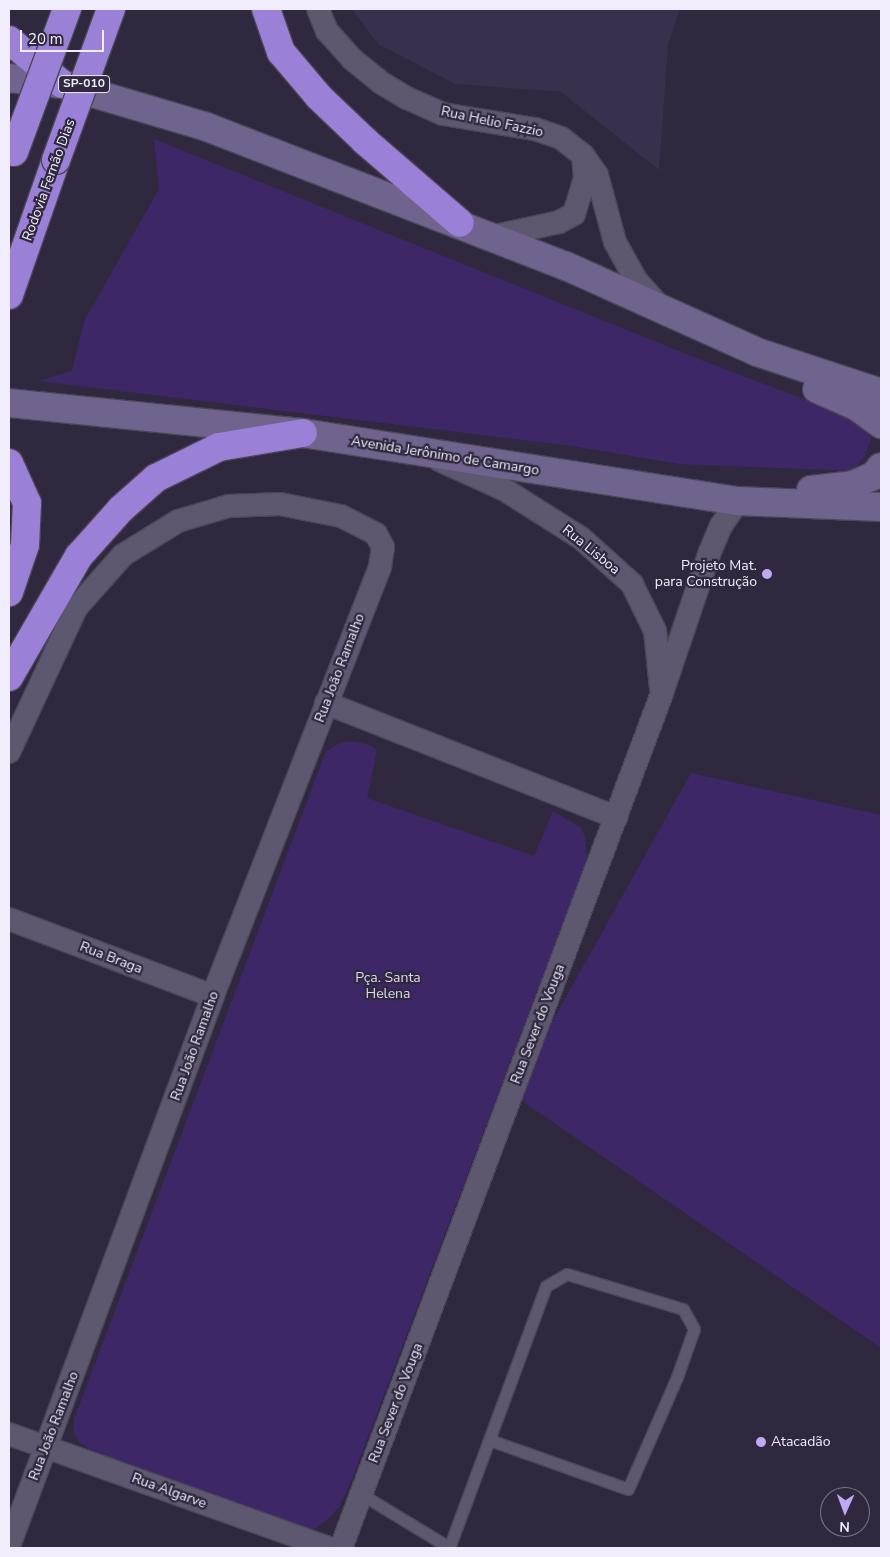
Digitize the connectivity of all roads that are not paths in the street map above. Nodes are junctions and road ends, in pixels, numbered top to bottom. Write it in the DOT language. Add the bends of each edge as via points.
graph roads {
  1 [pos="67,9"];
  2 [pos="112,9"];
  3 [pos="266,9"];
  4 [pos="318,9"];
  5 [pos="9,40"];
  6 [pos="9,78"];
  7 [pos="62,84"];
  8 [pos="583,155"];
  9 [pos="11,159"];
  10 [pos="460,223"];
  11 [pos="494,236"];
  12 [pos="9,295"];
  13 [pos="664,312"];
  14 [pos="758,352"];
  15 [pos="881,393"];
  16 [pos="9,403"];
  17 [pos="881,424"];
  18 [pos="303,433"];
  19 [pos="418,451"];
  20 [pos="9,463"];
  21 [pos="881,467"];
  22 [pos="747,501"];
  23 [pos="881,507"];
  24 [pos="9,592"];
  25 [pos="9,677"];
  26 [pos="661,696"];
  27 [pos="326,703"];
  28 [pos="9,752"];
  29 [pos="616,816"];
  30 [pos="9,919"];
  31 [pos="213,996"];
  32 [pos="9,1434"];
  33 [pos="490,1440"];
  34 [pos="46,1448"];
  35 [pos="361,1494"];
  36 [pos="9,1546"];
  37 [pos="329,1548"];
  38 [pos="341,1548"];
  39 [pos="450,1548"];
  1 -- 9 [label="highway, SP-010, bridge"];
  2 -- 12 [label="highway, Rodovia Fernão Dias / SP-010, bridge"];
  3 -- 10 [label="highway" via="282,52 319,96 365,142"];
  4 -- 8 [label="street, Rua Helio Fazzio" via="327,31 352,60 407,98 443,114 534,129 561,138"];
  5 -- 7 [label="highway"];
  6 -- 7 [label="main road"];
  7 -- 10 [label="main road" via="207,127"];
  8 -- 11 [label="street" via="585,178 574,214 559,222"];
  8 -- 13 [label="street, Rua Helio Fazzio" via="597,175 615,242 636,280"];
  10 -- 11 [label="main road"];
  11 -- 13 [label="main road"];
  13 -- 14 [label="main road"];
  14 -- 15 [label="main road"];
  14 -- 17 [label="main road" via="791,377 856,406"];
  16 -- 18 [label="main road, Avenida Jerônimo de Camargo"];
  18 -- 19 [label="main road, Avenida Jerônimo de Camargo"];
  18 -- 25 [label="highway" via="219,447 156,478 121,509 79,556"];
  19 -- 22 [label="main road, Avenida Jerônimo de Camargo"];
  19 -- 26 [label="street, Rua Lisboa" via="505,490 581,538 632,584 655,631"];
  20 -- 24 [label="highway" via="27,503 25,545"];
  21 -- 22 [label="main road" via="875,475 853,485"];
  22 -- 23 [label="main road, Avenida Jerônimo de Camargo"];
  22 -- 26 [label="street, Rua Sever do Vouga" via="721,526"];
  26 -- 29 [label="street, Rua Sever do Vouga"];
  27 -- 28 [label="street, Rua João Ramalho" via="380,567 383,547 376,534 341,516 280,504 229,506 178,521 123,555 76,608"];
  27 -- 29 [label="street"];
  27 -- 31 [label="street, Rua João Ramalho"];
  29 -- 35 [label="street, Rua Sever do Vouga"];
  30 -- 31 [label="street, Rua Braga"];
  31 -- 34 [label="street, Rua João Ramalho"];
  32 -- 34 [label="street, Rua Algarve"];
  33 -- 33 [label="lane" via="546,1286 567,1274 683,1309 694,1329 677,1377 628,1489"];
  33 -- 39 [label="lane"];
  34 -- 36 [label="street, Rua João Ramalho"];
  34 -- 37 [label="street, Rua Algarve"];
  35 -- 38 [label="street, Rua Sever do Vouga"];
  35 -- 39 [label="lane"];
}
